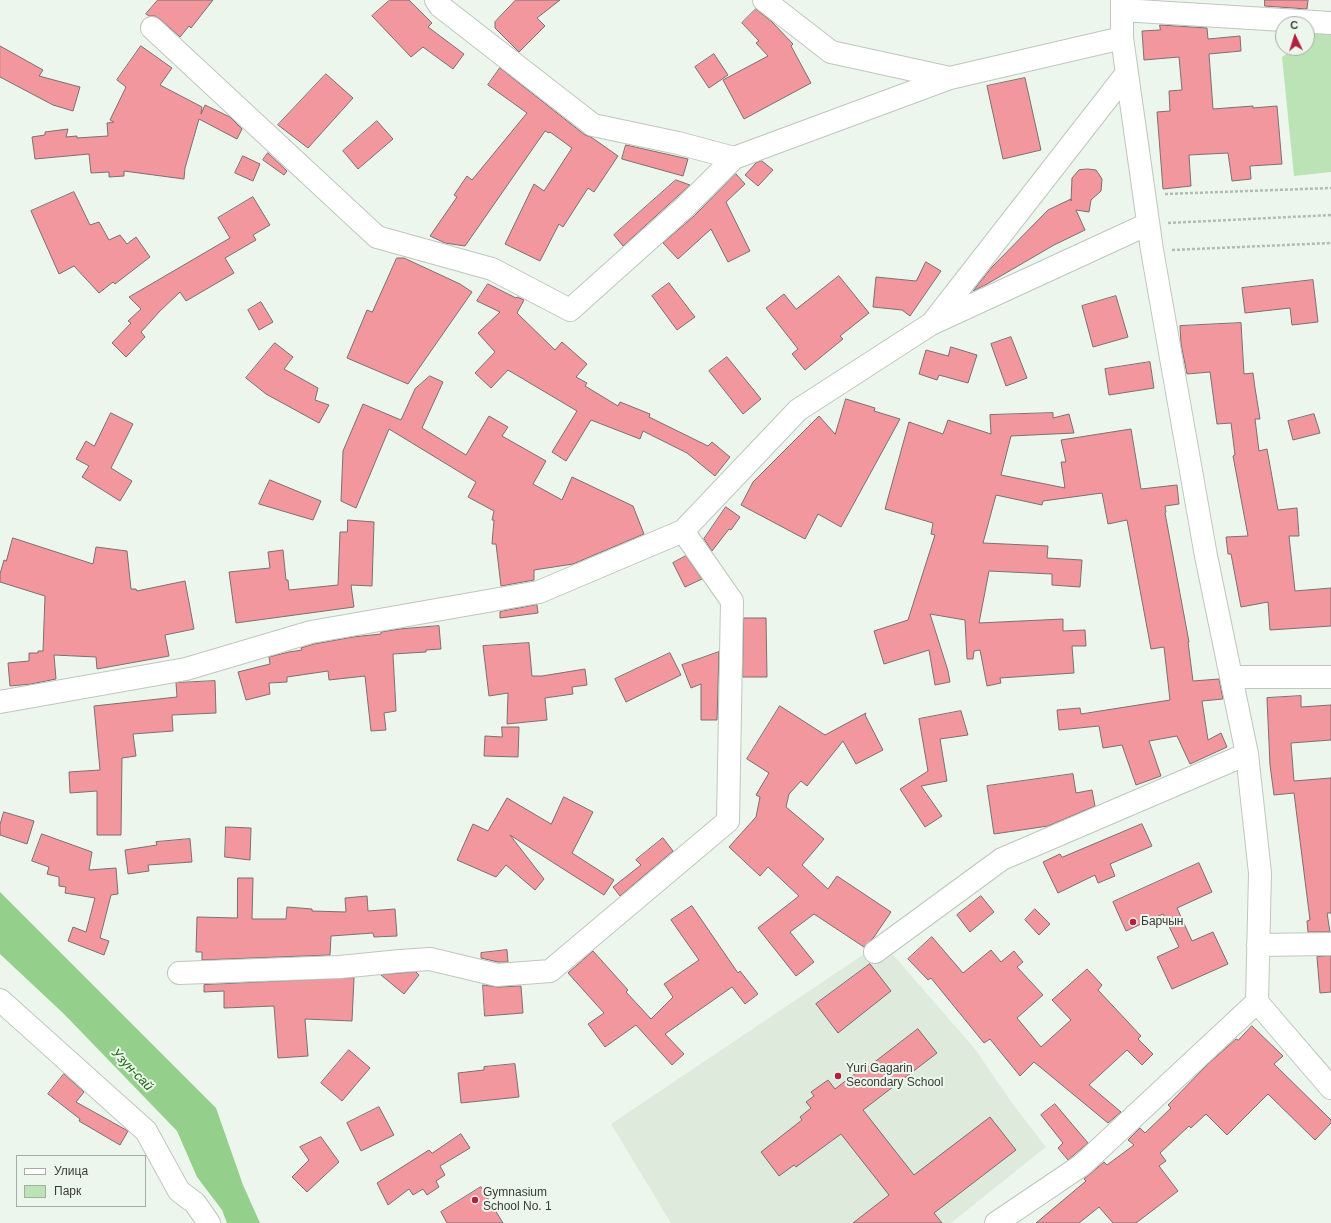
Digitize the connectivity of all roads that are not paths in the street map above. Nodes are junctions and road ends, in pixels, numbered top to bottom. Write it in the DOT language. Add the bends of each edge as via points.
graph roads {
  1 [pos="436,0"];
  2 [pos="764,0"];
  3 [pos="1122,5"];
  4 [pos="1331,23"];
  5 [pos="152,28"];
  6 [pos="1122,38"];
  7 [pos="1127,73"];
  8 [pos="950,78"];
  9 [pos="734,158"];
  10 [pos="1148,224"];
  11 [pos="931,324"];
  12 [pos="683,531"];
  13 [pos="1232,677"];
  14 [pos="1331,677"];
  15 [pos="0,702"];
  16 [pos="1246,754"];
  17 [pos="1331,944"];
  18 [pos="1258,945"];
  19 [pos="875,952"];
  20 [pos="179,973"];
  21 [pos="0,1000"];
  22 [pos="1257,1002"];
  23 [pos="1331,1088"];
  24 [pos="209,1223"];
  25 [pos="996,1223"];
  1 -- 9 [label="street" via="440,6 593,125"];
  2 -- 8 [label="street" via="831,52"];
  3 -- 4 [label="street"];
  3 -- 6 [label="street"];
  5 -- 9 [label="street" via="377,237 492,269 570,310 685,207"];
  6 -- 7 [label="street"];
  6 -- 8 [label="street"];
  7 -- 10 [label="street"];
  7 -- 11 [label="street"];
  8 -- 9 [label="street"];
  10 -- 11 [label="street"];
  10 -- 13 [label="street" via="1206,556"];
  11 -- 12 [label="street" via="798,410"];
  12 -- 15 [label="street" via="539,592 311,632 186,669"];
  12 -- 20 [label="street" via="732,601 728,821 550,971 497,975 430,960 340,967"];
  13 -- 14 [label="street"];
  13 -- 16 [label="street"];
  16 -- 18 [label="street" via="1260,873"];
  16 -- 19 [label="street" via="1002,859"];
  17 -- 18 [label="street"];
  18 -- 22 [label="street"];
  21 -- 24 [label="street" via="146,1131 179,1191 196,1203"];
  22 -- 23 [label="street"];
  22 -- 25 [label="street" via="1082,1165"];
}
